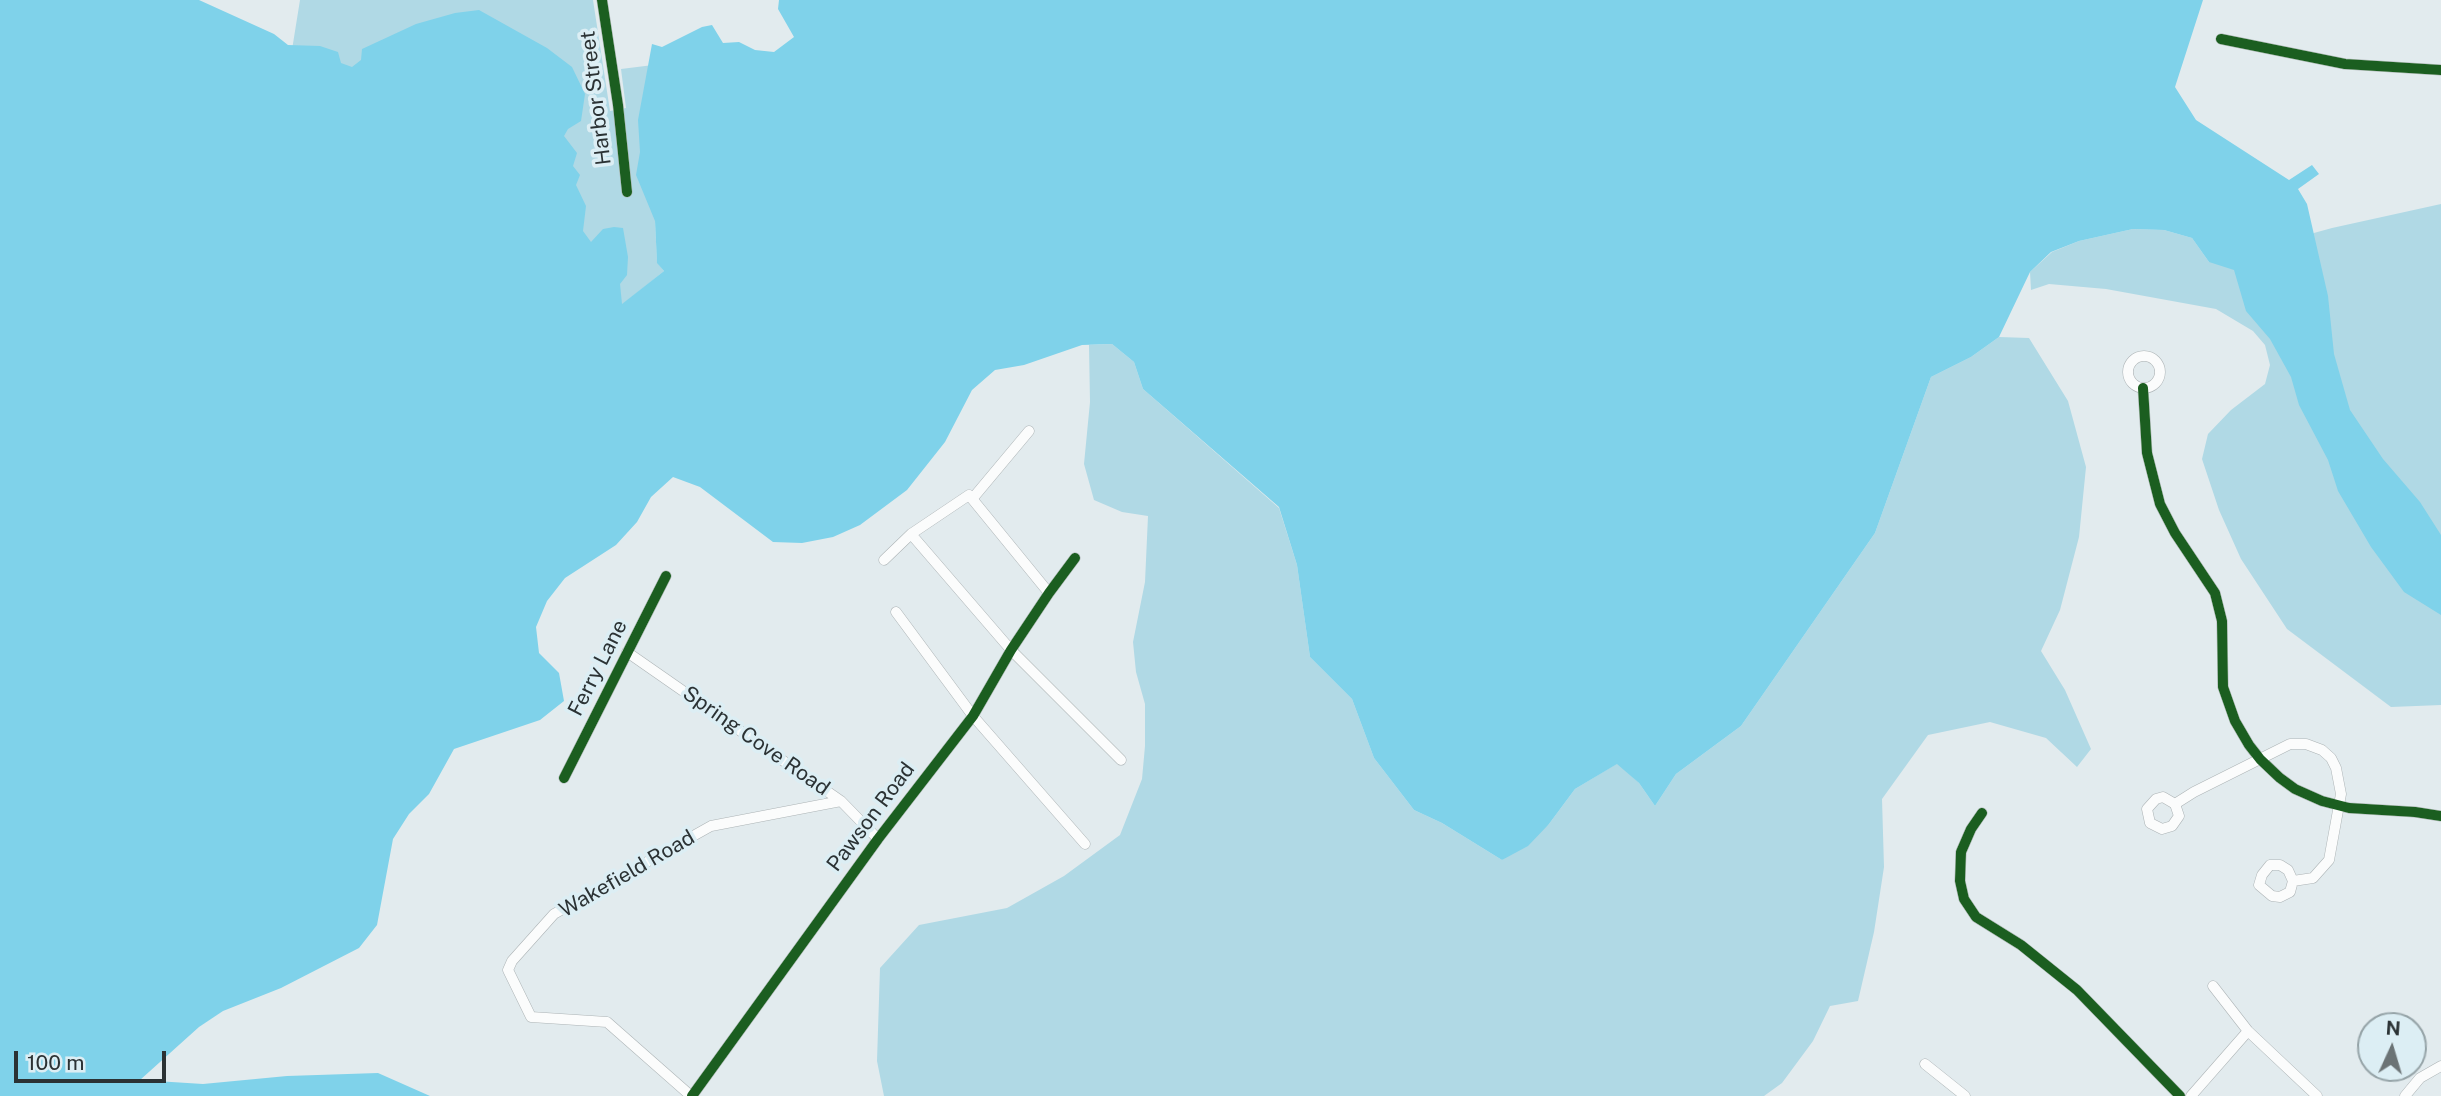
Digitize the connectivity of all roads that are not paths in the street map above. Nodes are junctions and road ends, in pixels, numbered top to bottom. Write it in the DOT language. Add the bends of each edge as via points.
graph roads {
  1 [pos="603,0"];
  2 [pos="2221,39"];
  3 [pos="2441,70"];
  4 [pos="627,192"];
  5 [pos="2143,388"];
  6 [pos="1029,431"];
  7 [pos="973,498"];
  8 [pos="911,534"];
  9 [pos="1075,558"];
  10 [pos="884,560"];
  11 [pos="666,576"];
  12 [pos="1049,593"];
  13 [pos="896,612"];
  14 [pos="1011,650"];
  15 [pos="627,652"];
  16 [pos="973,716"];
  17 [pos="2260,760"];
  18 [pos="1121,761"];
  19 [pos="564,778"];
  20 [pos="841,801"];
  21 [pos="2175,804"];
  22 [pos="2339,807"];
  23 [pos="1982,813"];
  24 [pos="2441,816"];
  25 [pos="878,839"];
  26 [pos="1085,844"];
  27 [pos="2293,881"];
  28 [pos="2213,986"];
  29 [pos="2248,1031"];
  30 [pos="1925,1064"];
  31 [pos="2441,1066"];
  32 [pos="692,1096"];
  33 [pos="1965,1096"];
  34 [pos="2180,1096"];
  35 [pos="2191,1096"];
  36 [pos="2317,1096"];
  37 [pos="2405,1096"];
  1 -- 4 [label="street, Harbor Street"];
  2 -- 3 [label="street" via="2345,64"];
  5 -- 17 [label="street" via="2147,453 2160,504 2215,593 2222,621 2222,687 2235,721"];
  6 -- 7 [label="street"];
  7 -- 8 [label="street" via="969,495"];
  7 -- 12 [label="street"];
  8 -- 10 [label="street"];
  8 -- 14 [label="street"];
  9 -- 12 [label="street, Pawson Road"];
  11 -- 15 [label="street, Ferry Lane"];
  12 -- 14 [label="street, Pawson Road"];
  13 -- 16 [label="street"];
  14 -- 16 [label="street, Pawson Road"];
  14 -- 18 [label="street"];
  15 -- 19 [label="street, Ferry Lane"];
  15 -- 20 [label="street, Spring Cove Road"];
  16 -- 25 [label="street, Pawson Road"];
  16 -- 26 [label="street"];
  17 -- 21 [label="street"];
  17 -- 22 [label="street" via="2295,789"];
  17 -- 22 [label="street" via="2290,744 2322,750 2331,758 2339,778"];
  20 -- 25 [label="street, Spring Cove Road"];
  20 -- 32 [label="street, Wakefield Road" via="711,826 554,914 512,961 508,970 531,1017 607,1022"];
  22 -- 24 [label="street"];
  22 -- 27 [label="street" via="2329,860 2313,878"];
  23 -- 34 [label="street" via="1961,852 1960,881 1976,917 2021,945 2077,990"];
  25 -- 32 [label="street, Pawson Road"];
  28 -- 29 [label="street"];
  29 -- 35 [label="street"];
  29 -- 36 [label="street"];
  30 -- 33 [label="street"];
  31 -- 37 [label="street" via="2420,1078"];
}
